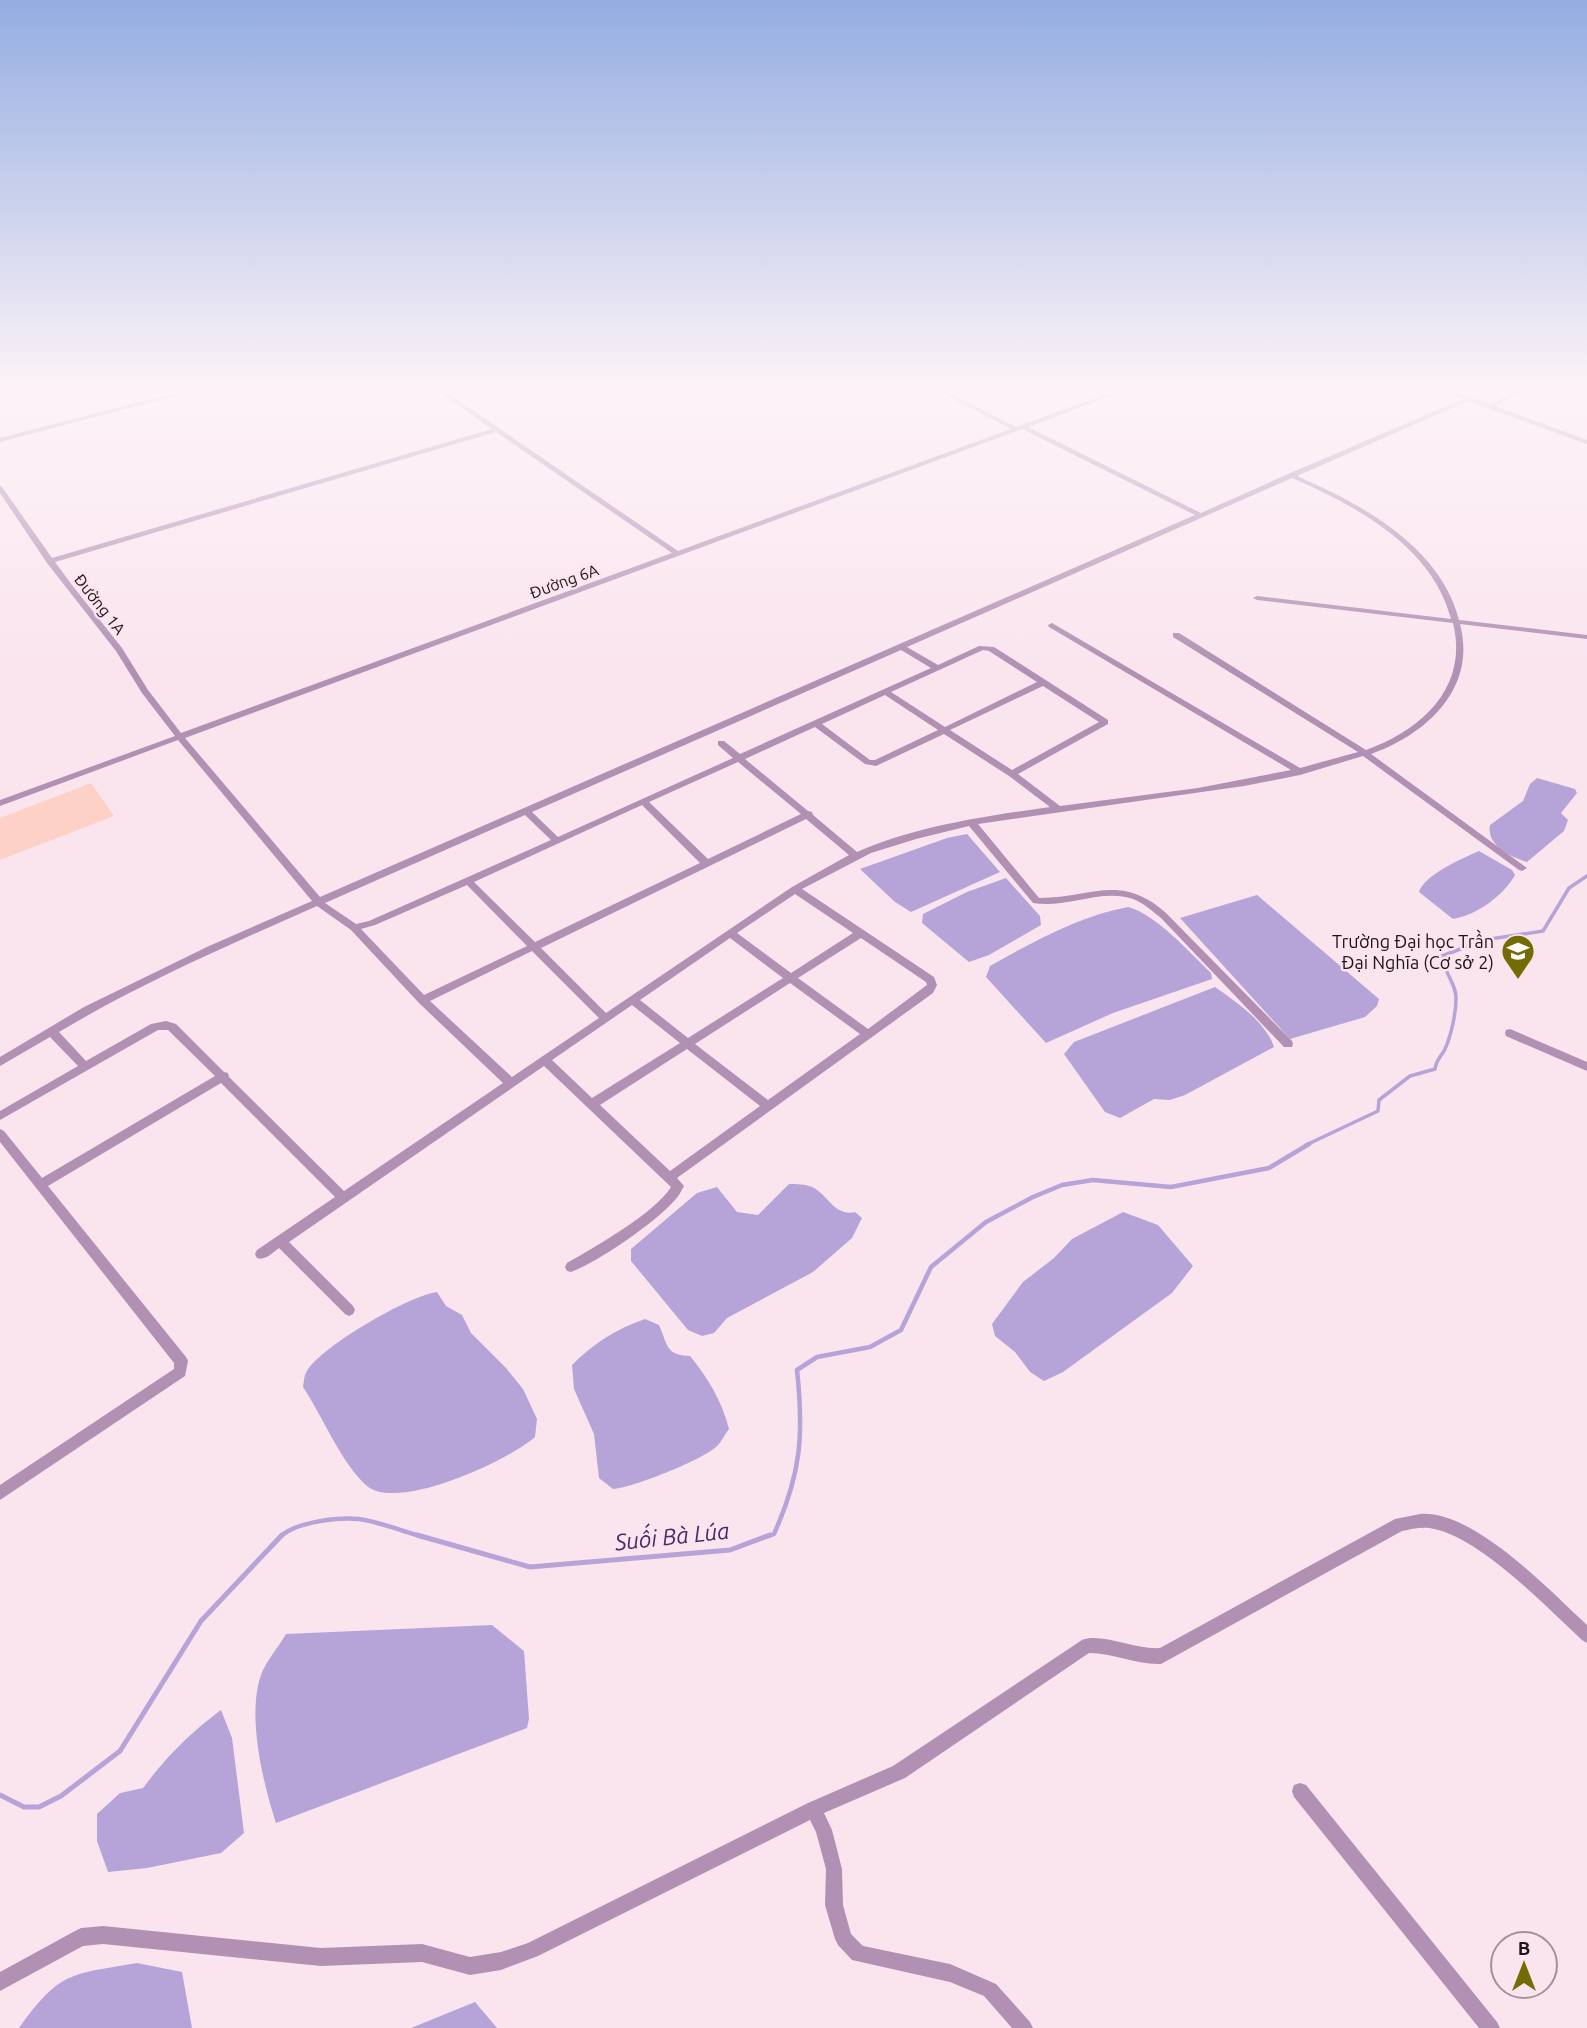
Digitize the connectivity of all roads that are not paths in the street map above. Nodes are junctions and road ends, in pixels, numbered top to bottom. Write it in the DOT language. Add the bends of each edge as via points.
graph roads {
  1 [pos="326,480"];
  2 [pos="568,480"];
  3 [pos="879,480"];
  4 [pos="1126,480"];
  5 [pos="1280,480"];
  6 [pos="1301,480"];
  7 [pos="0,488"];
  8 [pos="1200,515"];
  9 [pos="678,554"];
  10 [pos="50,561"];
  11 [pos="1257,598"];
  12 [pos="1457,622"];
  13 [pos="1052,625"];
  14 [pos="1176,635"];
  15 [pos="1587,637"];
  16 [pos="902,648"];
  17 [pos="937,668"];
  18 [pos="1044,682"];
  19 [pos="885,692"];
  20 [pos="815,723"];
  21 [pos="944,731"];
  22 [pos="179,736"];
  23 [pos="721,743"];
  24 [pos="1363,752"];
  25 [pos="740,757"];
  26 [pos="1300,772"];
  27 [pos="1012,774"];
  28 [pos="643,801"];
  29 [pos="0,803"];
  30 [pos="1060,810"];
  31 [pos="526,811"];
  32 [pos="809,814"];
  33 [pos="972,822"];
  34 [pos="556,840"];
  35 [pos="856,856"];
  36 [pos="706,863"];
  37 [pos="1522,868"];
  38 [pos="468,881"];
  39 [pos="795,889"];
  40 [pos="319,903"];
  41 [pos="354,928"];
  42 [pos="861,933"];
  43 [pos="731,934"];
  44 [pos="532,946"];
  45 [pos="793,978"];
  46 [pos="423,1000"];
  47 [pos="634,1002"];
  48 [pos="606,1020"];
  49 [pos="51,1031"];
  50 [pos="1510,1033"];
  51 [pos="867,1034"];
  52 [pos="688,1044"];
  53 [pos="1288,1044"];
  54 [pos="545,1060"];
  55 [pos="0,1062"];
  56 [pos="85,1067"];
  57 [pos="1587,1067"];
  58 [pos="224,1076"];
  59 [pos="511,1083"];
  60 [pos="592,1104"];
  61 [pos="767,1106"];
  62 [pos="0,1116"];
  63 [pos="0,1134"];
  64 [pos="670,1177"];
  65 [pos="41,1184"];
  66 [pos="343,1198"];
  67 [pos="281,1241"];
  68 [pos="261,1254"];
  69 [pos="571,1267"];
  70 [pos="349,1310"];
  71 [pos="0,1493"];
  72 [pos="1587,1635"];
  73 [pos="1300,1791"];
  74 [pos="814,1809"];
  75 [pos="0,1982"];
  76 [pos="1024,2028"];
  77 [pos="1492,2028"];
  1 -- 10 [label="street"];
  2 -- 9 [label="street"];
  3 -- 9 [label="street, Đường 6A"];
  4 -- 8 [label="street"];
  5 -- 8 [label="street"];
  6 -- 12 [label="street" via="1338,496 1413,549 1449,599"];
  7 -- 10 [label="street, Đường 1A"];
  8 -- 16 [label="street"];
  9 -- 22 [label="street, Đường 6A"];
  10 -- 22 [label="street, Đường 1A"];
  11 -- 12 [label="street"];
  12 -- 15 [label="street"];
  12 -- 24 [label="street" via="1462,656 1452,691 1410,730 1385,746"];
  13 -- 26 [label="street"];
  14 -- 24 [label="street"];
  16 -- 17 [label="street"];
  16 -- 31 [label="street"];
  17 -- 18 [label="street" via="982,648 990,649"];
  17 -- 19 [label="street"];
  18 -- 21 [label="street"];
  18 -- 27 [label="street" via="1105,722"];
  19 -- 20 [label="street"];
  19 -- 21 [label="street"];
  20 -- 21 [label="street" via="872,763"];
  20 -- 25 [label="street"];
  21 -- 27 [label="street"];
  22 -- 29 [label="street, Đường 6A"];
  22 -- 40 [label="street, Đường 1A"];
  23 -- 25 [label="street"];
  24 -- 26 [label="street"];
  24 -- 37 [label="street"];
  25 -- 28 [label="street"];
  25 -- 32 [label="street"];
  26 -- 30 [label="street"];
  27 -- 30 [label="street"];
  28 -- 34 [label="street"];
  28 -- 36 [label="street"];
  30 -- 33 [label="street"];
  31 -- 34 [label="street"];
  31 -- 40 [label="street"];
  32 -- 35 [label="street"];
  32 -- 36 [label="street"];
  33 -- 35 [label="street"];
  33 -- 53 [label="street" via="1036,901 1095,894 1132,895 1147,903"];
  34 -- 38 [label="street"];
  35 -- 39 [label="street"];
  36 -- 44 [label="street"];
  38 -- 41 [label="street"];
  38 -- 44 [label="street"];
  39 -- 42 [label="street"];
  39 -- 43 [label="street"];
  40 -- 41 [label="street, Đường 1A"];
  40 -- 49 [label="street" via="213,948"];
  41 -- 46 [label="street, Đường 1A"];
  42 -- 45 [label="street"];
  42 -- 51 [label="street" via="932,985"];
  43 -- 45 [label="street"];
  43 -- 47 [label="street"];
  44 -- 46 [label="street"];
  44 -- 48 [label="street"];
  45 -- 51 [label="street"];
  45 -- 52 [label="street"];
  46 -- 59 [label="street, Đường 1A"];
  47 -- 48 [label="street"];
  47 -- 52 [label="street"];
  48 -- 54 [label="street"];
  49 -- 55 [label="street"];
  49 -- 56 [label="street"];
  50 -- 57 [label="street"];
  51 -- 61 [label="street"];
  52 -- 60 [label="street"];
  52 -- 61 [label="street"];
  54 -- 59 [label="street"];
  54 -- 60 [label="street"];
  56 -- 58 [label="street" via="166,1025"];
  56 -- 62 [label="street"];
  58 -- 65 [label="street"];
  58 -- 66 [label="street"];
  59 -- 66 [label="street"];
  60 -- 64 [label="street"];
  61 -- 64 [label="street"];
  63 -- 65 [label="street"];
  64 -- 69 [label="street" via="678,1186 673,1197"];
  65 -- 71 [label="street" via="183,1367"];
  66 -- 67 [label="street"];
  67 -- 68 [label="street"];
  67 -- 70 [label="street"];
  72 -- 74 [label="street" via="1531,1583 1465,1533 1432,1521 1399,1524 1161,1656 1144,1658 1099,1644 1087,1645 899,1772"];
  73 -- 77 [label="street"];
  74 -- 75 [label="street" via="532,1950 501,1961 470,1966 422,1953 321,1957 103,1935 81,1937"];
  74 -- 76 [label="street" via="834,1869 834,1905 844,1939 858,1954 960,1977 990,1990"];
}
